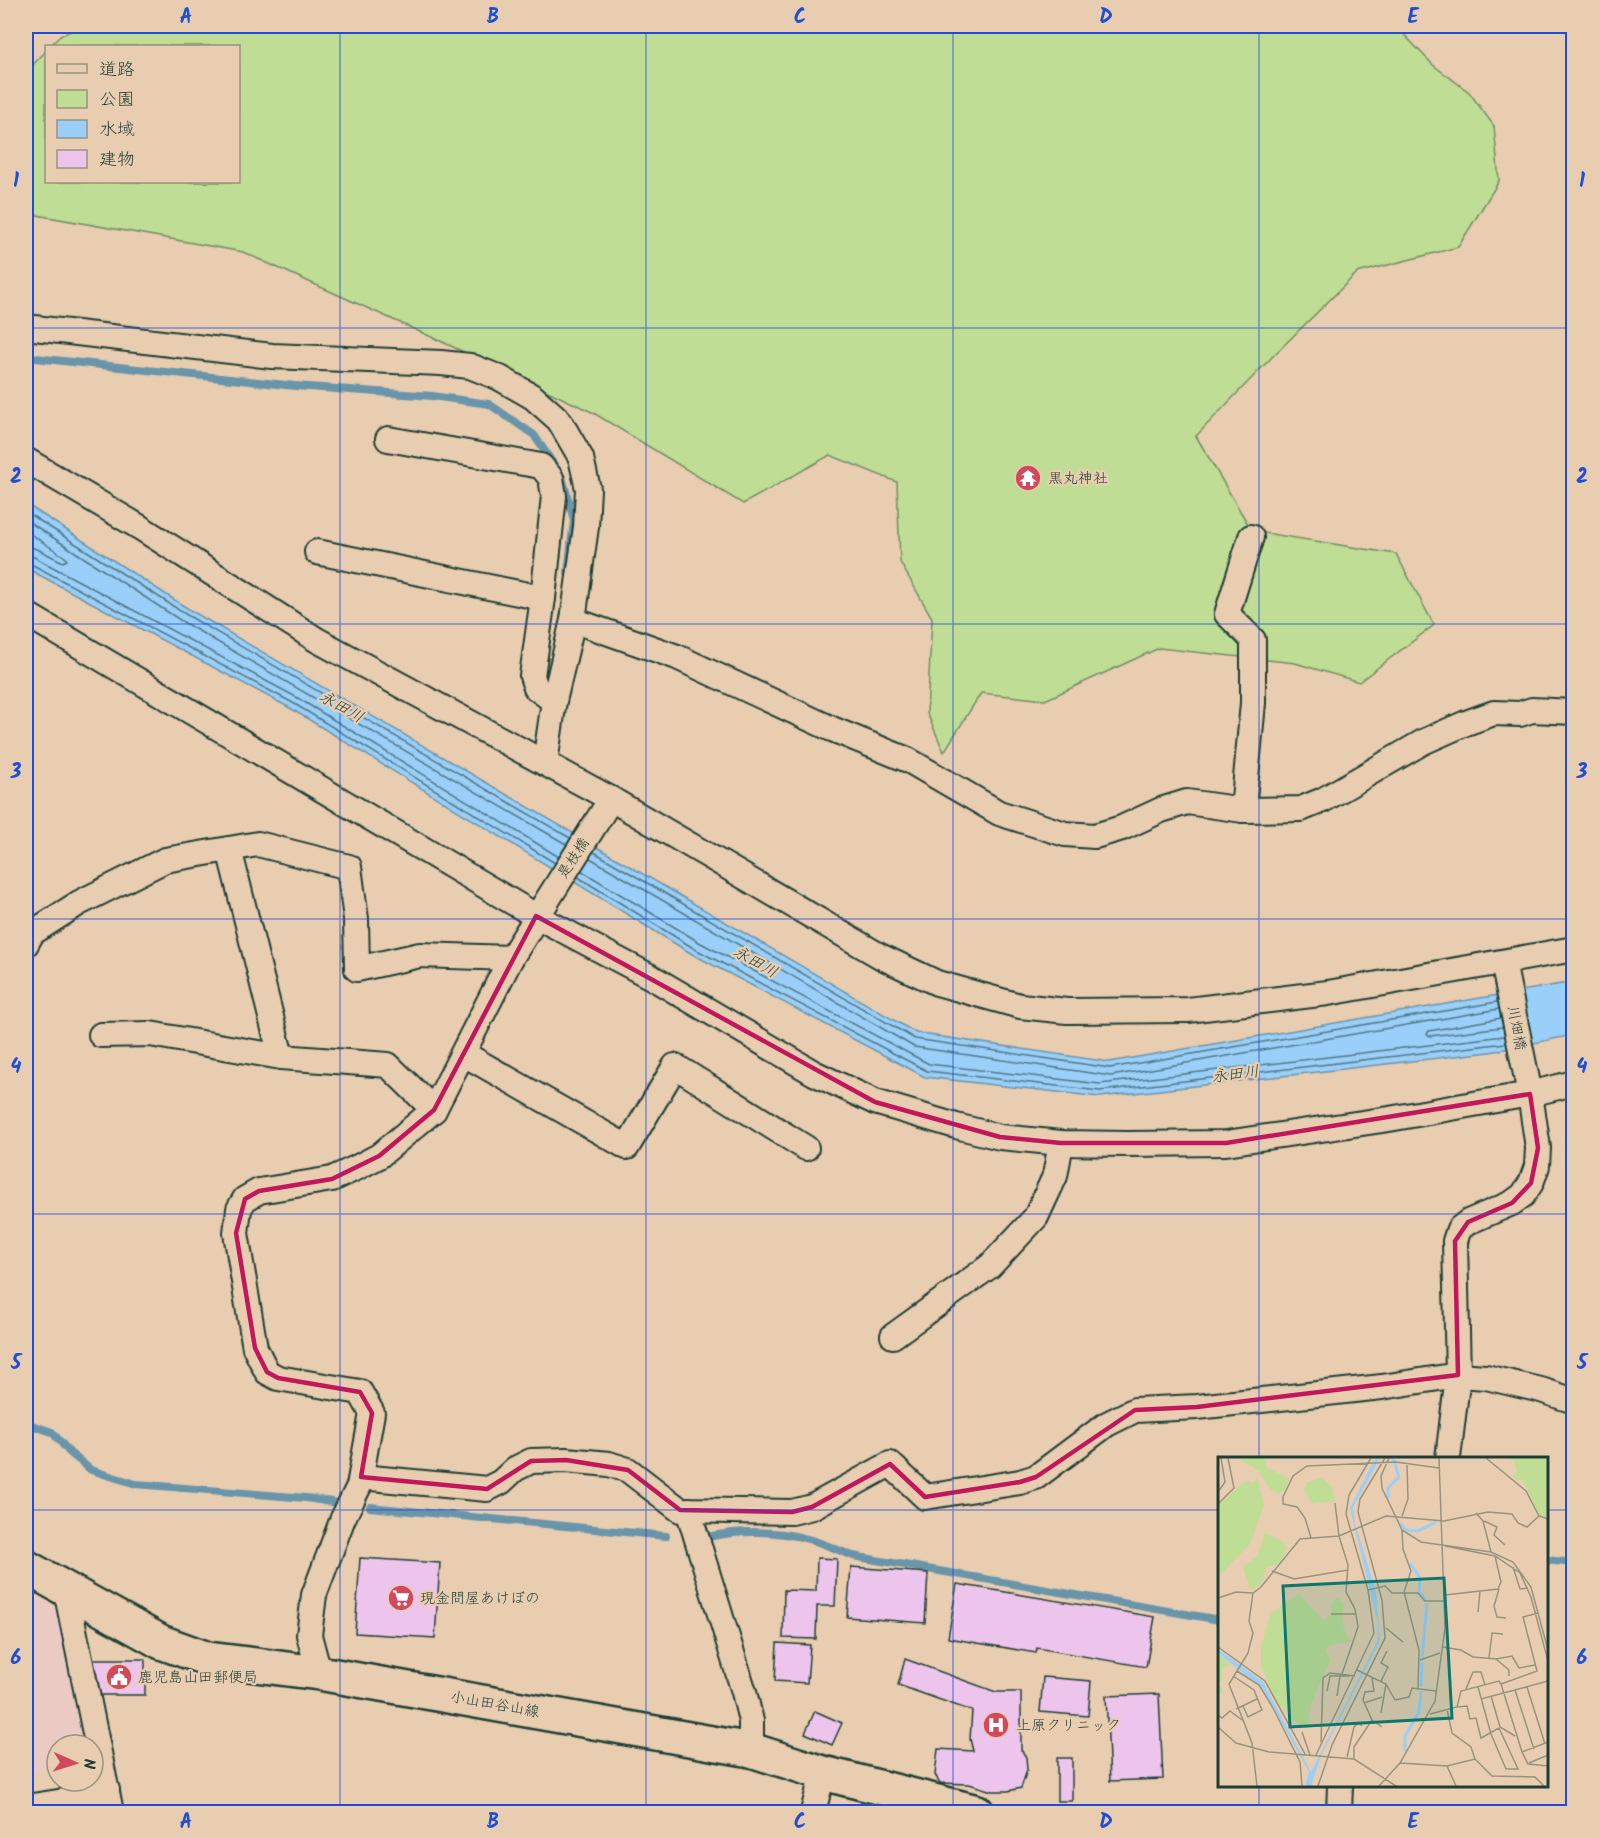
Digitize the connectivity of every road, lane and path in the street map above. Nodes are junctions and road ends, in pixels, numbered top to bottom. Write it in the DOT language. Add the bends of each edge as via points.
graph roads {
  1 [pos="26,327"];
  2 [pos="388,439"];
  3 [pos="26,460"];
  4 [pos="1251,537"];
  5 [pos="317,552"];
  6 [pos="543,597"];
  7 [pos="26,614"];
  8 [pos="573,620"];
  9 [pos="554,701"];
  10 [pos="1574,712"];
  11 [pos="544,763"];
  12 [pos="610,799"];
  13 [pos="1243,810"];
  14 [pos="229,849"];
  15 [pos="536,916"];
  16 [pos="28,936"];
  17 [pos="1574,949"];
  18 [pos="511,958"];
  19 [pos="1503,962"];
  20 [pos="101,1035"];
  21 [pos="464,1054"];
  22 [pos="281,1057"];
  23 [pos="1574,1083"];
  24 [pos="1530,1094"];
  25 [pos="434,1110"];
  26 [pos="1061,1143"];
  27 [pos="806,1148"];
  28 [pos="893,1336"];
  29 [pos="1458,1375"];
  30 [pos="1574,1401"];
  31 [pos="1448,1457"];
  32 [pos="361,1477"];
  33 [pos="688,1510"];
  34 [pos="26,1567"];
  35 [pos="66,1590"];
  36 [pos="319,1673"];
  37 [pos="751,1750"];
  38 [pos="823,1773"];
  39 [pos="1340,1787"];
  40 [pos="109,1801"];
  41 [pos="26,1807"];
  42 [pos="813,1812"];
  43 [pos="977,1812"];
  44 [pos="1339,1812"];
  1 -- 8 [label="street" via="272,356 470,366 500,378 532,397 559,420 580,458 588,489"];
  2 -- 6 [label="street" via="541,466 551,478 554,496"];
  3 -- 11 [label="street" via="317,639"];
  4 -- 13 [label="street" via="1227,614 1253,640 1253,703"];
  5 -- 6 [label="street"];
  6 -- 9 [label="street" via="532,676 536,688"];
  7 -- 15 [label="street"];
  8 -- 9 [label="street"];
  8 -- 13 [label="street" via="677,657 908,760 999,813 1065,834 1095,836 1187,802"];
  9 -- 11 [label="street"];
  10 -- 13 [label="street" via="1494,713 1423,742 1301,809"];
  11 -- 12 [label="street"];
  12 -- 15 [label="street, 是枝橋"];
  12 -- 19 [label="street" via="880,956 937,983 1020,1006 1066,1011 1188,1010 1328,993"];
  14 -- 16 [label="street" via="165,860 79,903"];
  14 -- 18 [label="street" via="258,844 349,867 357,919 357,969 420,955"];
  14 -- 22 [label="street"];
  15 -- 18 [label="street, 是枝橋"];
  15 -- 26 [label="street" via="653,978 814,1073 875,1102 1000,1137"];
  17 -- 19 [label="street"];
  18 -- 21 [label="street, 是枝橋"];
  19 -- 24 [label="street, 川畑橋"];
  20 -- 22 [label="street" via="150,1034"];
  21 -- 25 [label="street, 是枝橋"];
  21 -- 27 [label="street" via="627,1147 675,1066"];
  22 -- 25 [label="street" via="388,1065"];
  23 -- 24 [label="street"];
  24 -- 26 [label="street" via="1226,1143"];
  24 -- 29 [label="street, 川畑橋" via="1538,1148 1531,1183 1523,1196 1512,1203 1468,1222 1455,1241"];
  25 -- 32 [label="street" via="379,1156 356,1168 332,1179 259,1191 245,1199 239,1209 236,1233 260,1362 278,1378 360,1392 372,1413"];
  26 -- 28 [label="street" via="1055,1176 1036,1217 990,1266"];
  29 -- 30 [label="street" via="1486,1377"];
  29 -- 31 [label="street, 川畑橋"];
  29 -- 33 [label="street" via="1382,1387 1135,1410 1107,1424 1036,1477 1020,1482 925,1497 890,1464 812,1506 792,1512"];
  32 -- 33 [label="street" via="487,1489 531,1461 609,1464 628,1470 680,1510"];
  32 -- 36 [label="street" via="314,1595 309,1635"];
  33 -- 37 [label="street" via="744,1692 751,1721"];
  34 -- 35 [label="main road, 小山田谷山線"];
  35 -- 36 [label="main road, 小山田谷山線" via="161,1642 208,1659"];
  35 -- 40 [label="street"];
  36 -- 37 [label="main road, 小山田谷山線"];
  37 -- 38 [label="main road, 小山田谷山線"];
  38 -- 42 [label="street"];
  38 -- 43 [label="main road, 小山田谷山線"];
  39 -- 44 [label="street"];
  40 -- 41 [label="street" via="71,1800"];
}
